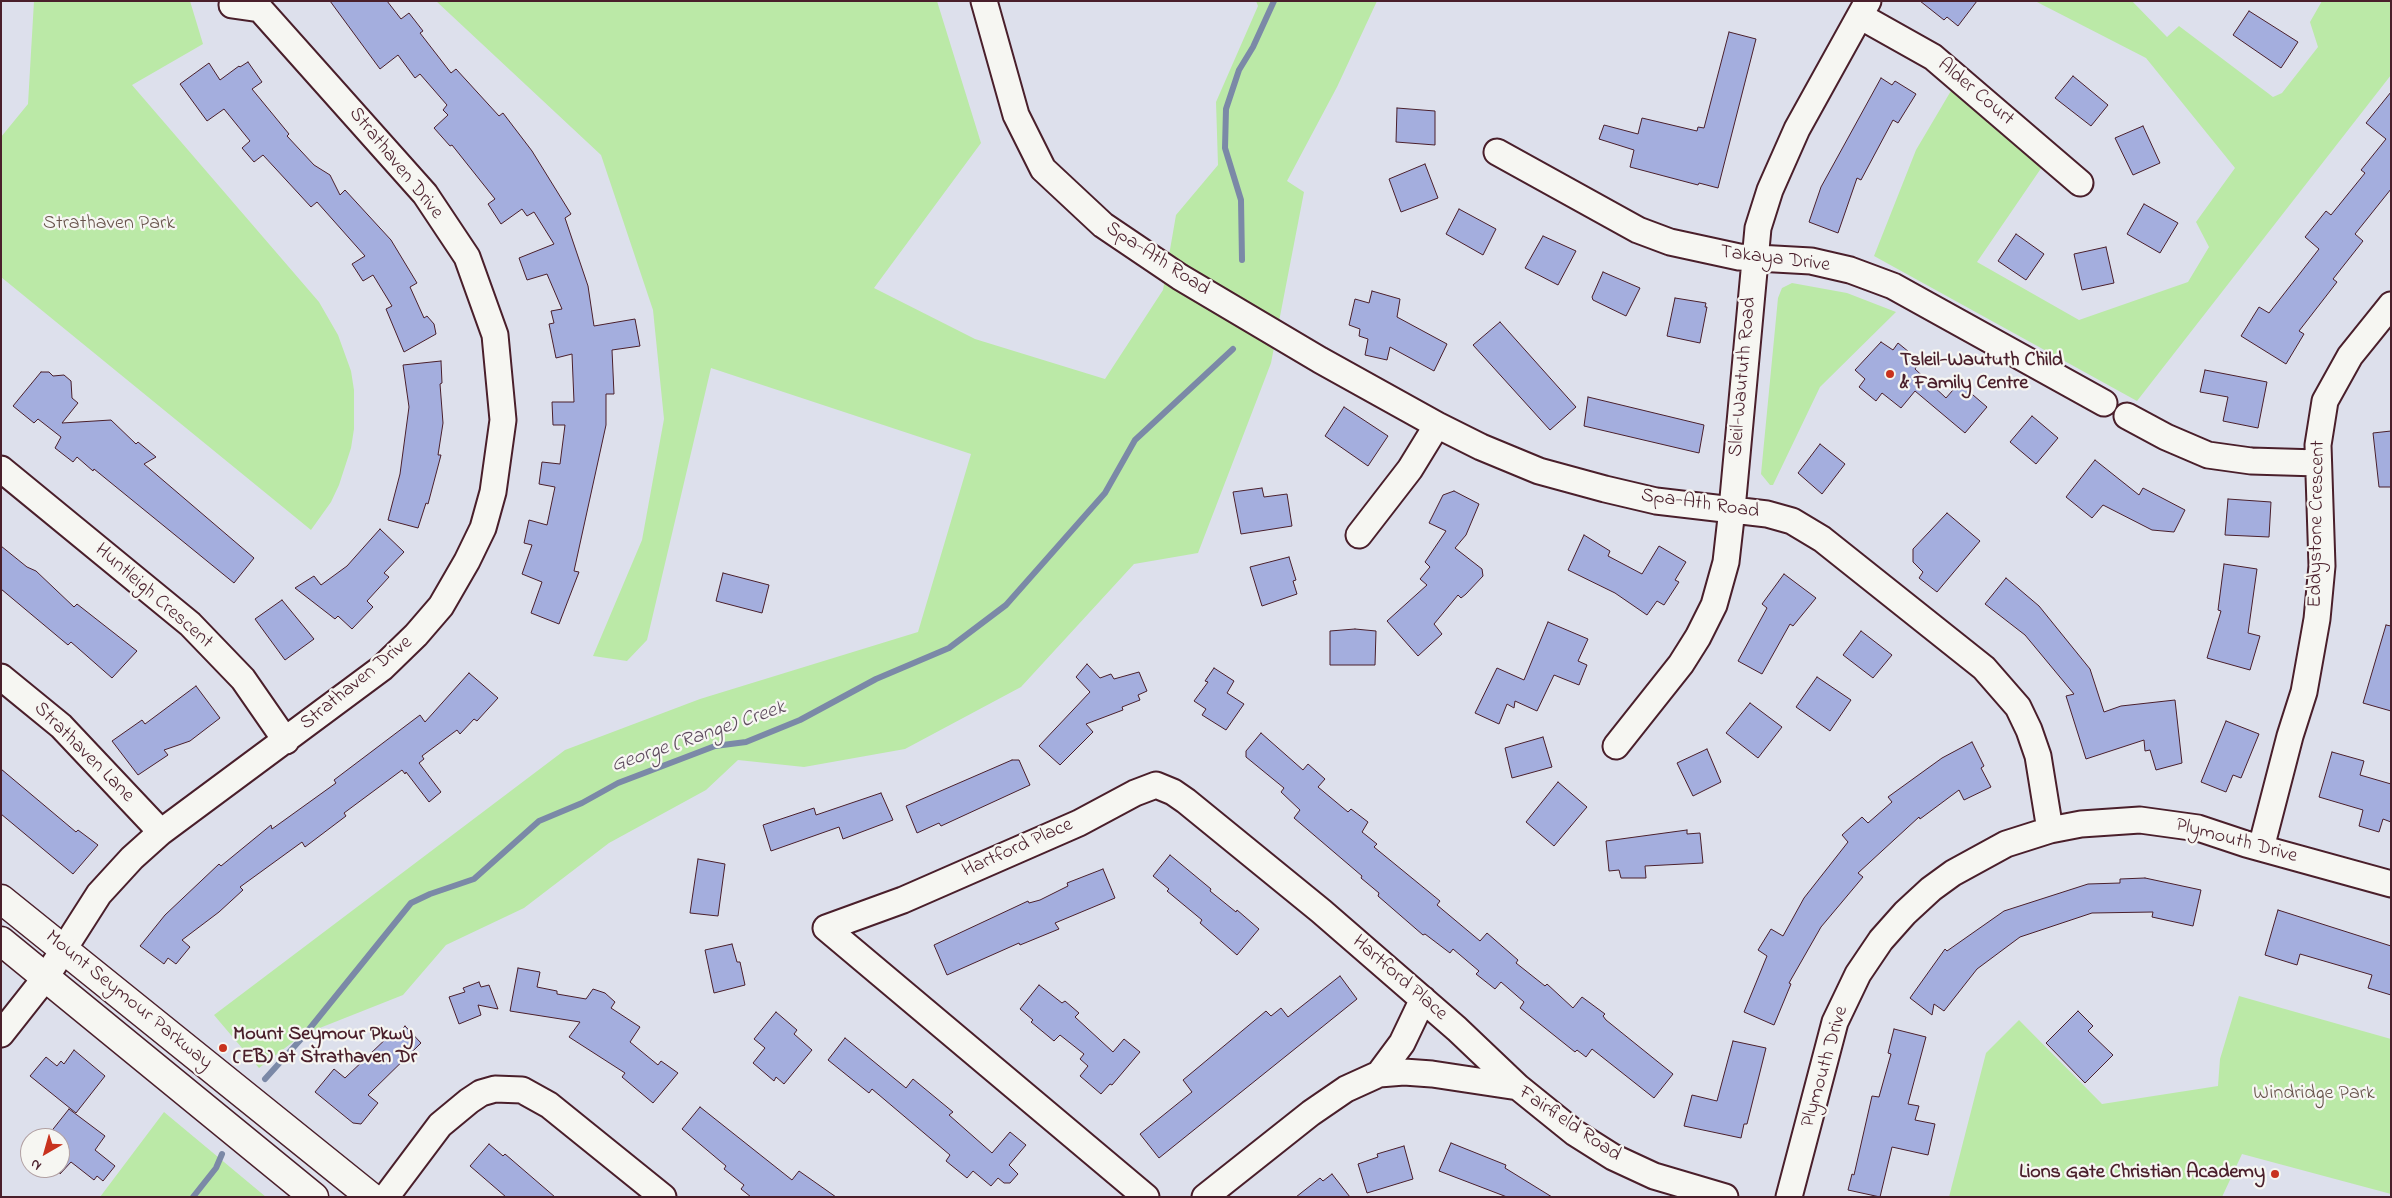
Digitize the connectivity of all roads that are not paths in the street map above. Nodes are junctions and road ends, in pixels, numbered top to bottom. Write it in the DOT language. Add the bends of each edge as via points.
graph roads {
  1 [pos="984,1"];
  2 [pos="232,5"];
  3 [pos="1864,9"];
  4 [pos="1497,152"];
  5 [pos="2080,183"];
  6 [pos="1754,258"];
  7 [pos="2391,305"];
  8 [pos="2104,403"];
  9 [pos="2127,416"];
  10 [pos="1436,425"];
  11 [pos="2318,464"];
  12 [pos="1,469"];
  13 [pos="1732,509"];
  14 [pos="1359,535"];
  15 [pos="1,677"];
  16 [pos="286,742"];
  17 [pos="1616,746"];
  18 [pos="2050,830"];
  19 [pos="161,832"];
  20 [pos="2261,848"];
  21 [pos="2391,884"];
  22 [pos="1,899"];
  23 [pos="1,941"];
  24 [pos="63,949"];
  25 [pos="46,977"];
  26 [pos="1423,999"];
  27 [pos="1,1034"];
  28 [pos="1379,1074"];
  29 [pos="1518,1087"];
  30 [pos="314,1197"];
  31 [pos="371,1197"];
  32 [pos="386,1197"];
  33 [pos="663,1197"];
  34 [pos="1146,1197"];
  35 [pos="1205,1197"];
  36 [pos="1725,1197"];
  37 [pos="1789,1197"];
  1 -- 10 [label="street, Spa-Ath Road" via="1016,115 1043,169 1075,200 1103,226 1180,277"];
  2 -- 16 [label="street, Strathaven Drive" via="260,9 425,194 467,258 495,335 503,420 493,492 483,528 441,606 416,636 382,668"];
  3 -- 5 [label="street, Alder Court" via="1932,57"];
  3 -- 6 [label="street, Sleil-Waututh Road" via="1781,162 1758,228"];
  4 -- 6 [label="street, Takaya Drive" via="1638,230 1705,251"];
  6 -- 8 [label="street, Takaya Drive" via="1811,261 1850,270 1893,286"];
  6 -- 13 [label="street, Sleil-Waututh Road"];
  7 -- 11 [label="street, Eddystone Crescent" via="2350,356 2325,401"];
  9 -- 11 [label="street" via="2208,455"];
  10 -- 13 [label="street, Spa-Ath Road" via="1539,470 1596,487 1656,501"];
  10 -- 14 [label="street" via="1410,469"];
  11 -- 20 [label="street, Eddystone Crescent" via="2322,557 2317,619 2304,692 2287,744"];
  12 -- 16 [label="street, Huntleigh Crescent" via="190,624 243,679"];
  13 -- 17 [label="street, Sleil-Waututh Road" via="1726,562 1714,605 1681,664"];
  13 -- 18 [label="street, Spa-Ath Road" via="1792,521 1822,539 1984,668 2018,707 2029,730 2038,756"];
  15 -- 19 [label="street, Strathaven Lane" via="61,726"];
  16 -- 19 [label="street, Strathaven Drive"];
  18 -- 20 [label="street, Plymouth Drive" via="2140,820 2198,828"];
  18 -- 37 [label="street, Plymouth Drive" via="2006,844 1953,873 1904,914 1881,940 1858,974 1836,1022"];
  19 -- 24 [label="street, Strathaven Drive" via="100,894"];
  20 -- 21 [label="street, Plymouth Drive"];
  22 -- 24 [label="main road, Mount Seymour Parkway"];
  23 -- 25 [label="main road, Mount Seymour Parkway"];
  24 -- 25 [label="street, Strathaven Drive"];
  24 -- 31 [label="main road, Mount Seymour Parkway"];
  25 -- 27 [label="street, Strathaven Drive"];
  25 -- 30 [label="main road, Mount Seymour Parkway"];
  26 -- 28 [label="street, Fairfield Road" via="1402,1043"];
  26 -- 29 [label="street, Hartford Place"];
  26 -- 34 [label="street, Hartford Place" via="1186,801 1156,785 1079,823 929,888 826,928"];
  28 -- 29 [label="street, Fairfield Road" via="1432,1074"];
  28 -- 35 [label="street, Fairfield Road" via="1346,1089 1311,1113"];
  29 -- 36 [label="street, Fairfield Road" via="1575,1133 1613,1157 1654,1176"];
  32 -- 33 [label="street" via="440,1125 456,1110 481,1093 509,1089 522,1090 549,1105"];
}
